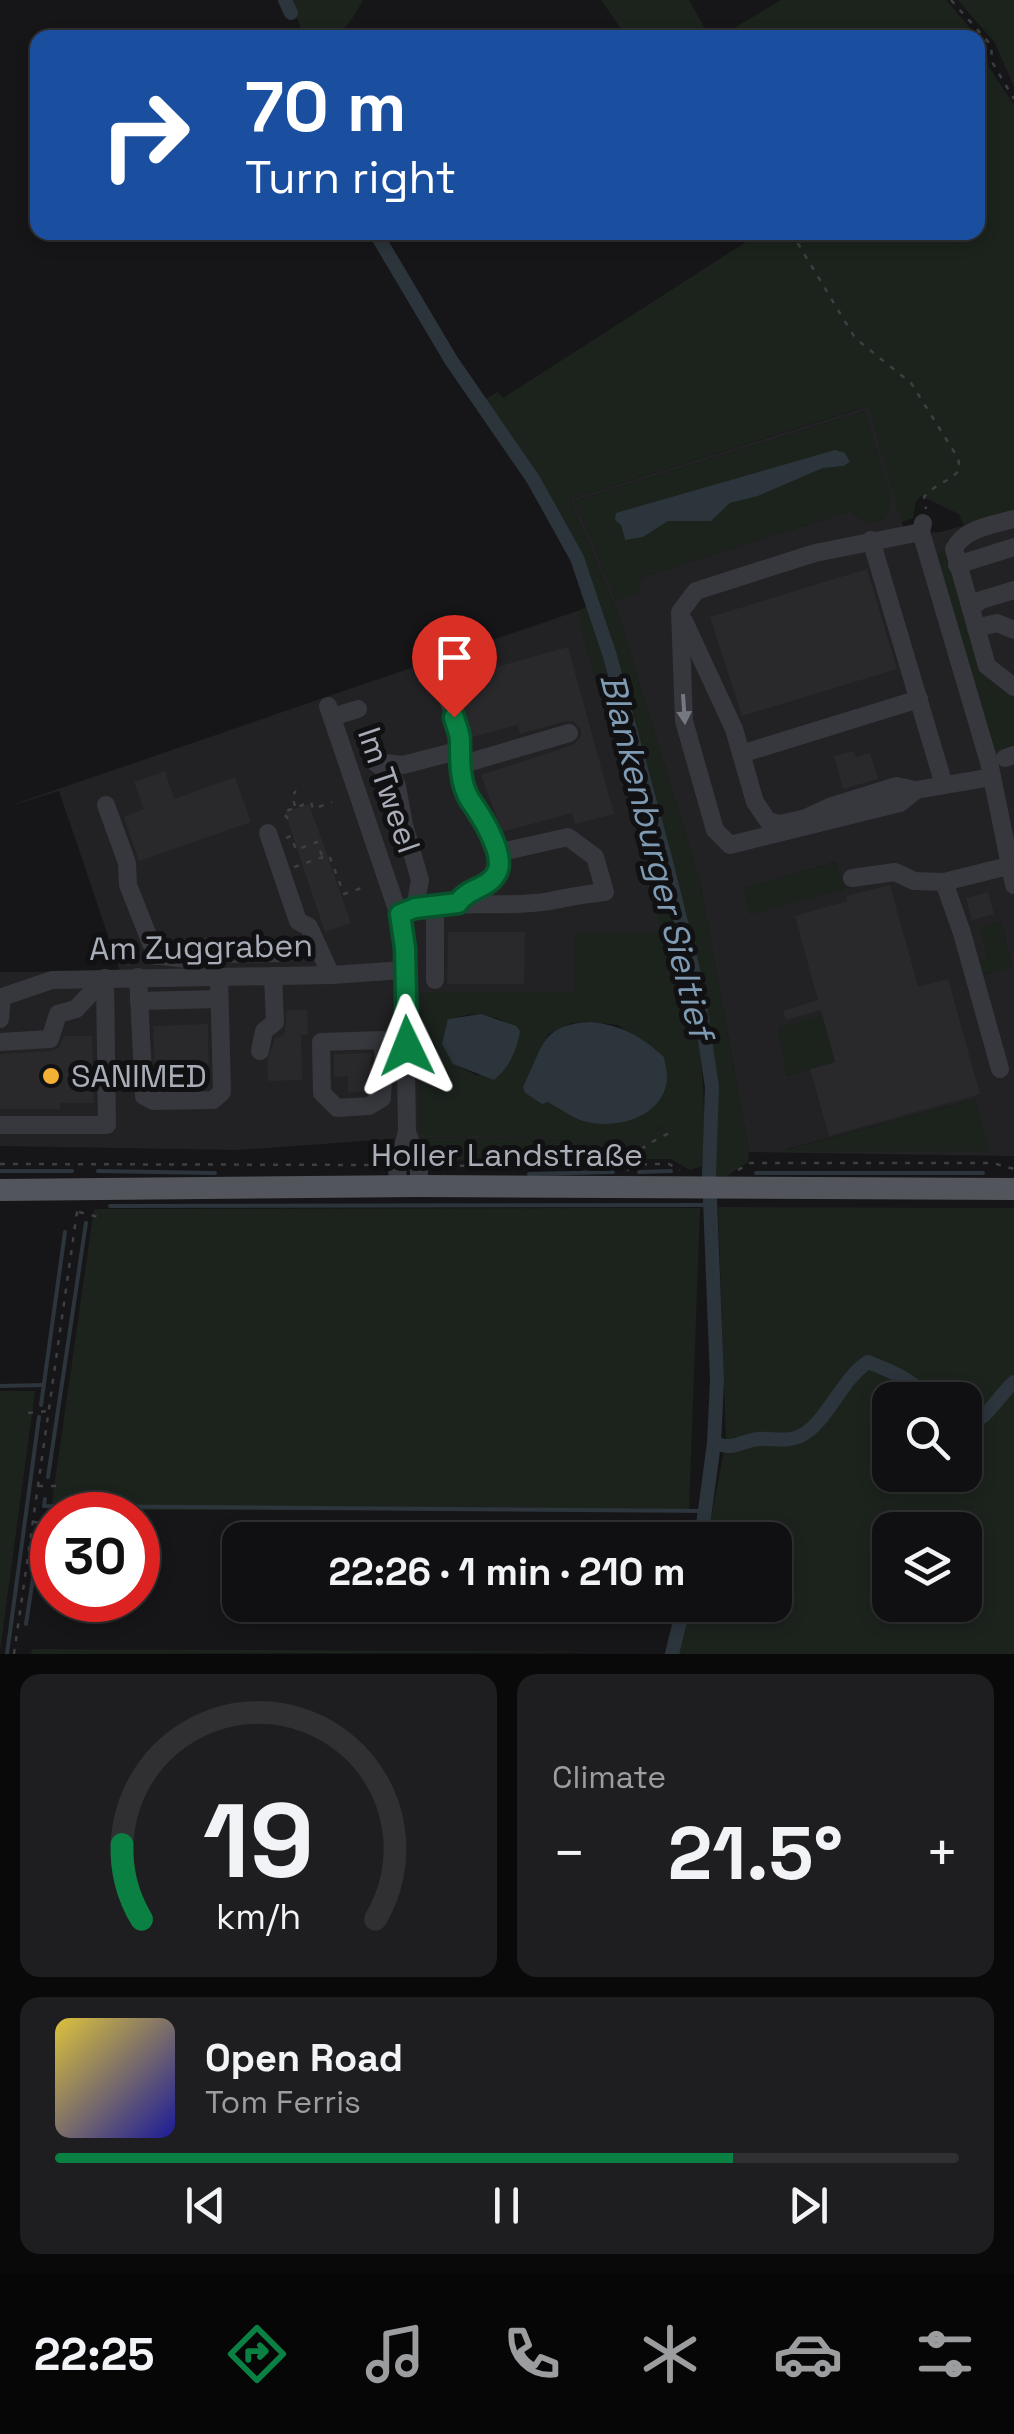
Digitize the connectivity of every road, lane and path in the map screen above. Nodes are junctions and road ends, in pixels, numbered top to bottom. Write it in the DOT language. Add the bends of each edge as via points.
graph roads {
  1 [pos="951,0"];
  2 [pos="977,30"];
  3 [pos="985,39"];
  4 [pos="1014,99"];
  5 [pos="796,240"];
  6 [pos="1014,519"];
  7 [pos="923,526"];
  8 [pos="871,540"];
  9 [pos="1014,547"];
  10 [pos="957,565"];
  11 [pos="1014,590"];
  12 [pos="970,608"];
  13 [pos="680,612"];
  14 [pos="976,628"];
  15 [pos="1014,630"];
  16 [pos="1014,686"];
  17 [pos="446,695"];
  18 [pos="919,699"];
  19 [pos="358,708"];
  20 [pos="569,733"];
  21 [pos="741,754"];
  22 [pos="458,758"];
  23 [pos="376,762"];
  24 [pos="349,768"];
  25 [pos="992,777"];
  26 [pos="944,785"];
  27 [pos="916,790"];
  28 [pos="296,791"];
  29 [pos="332,802"];
  30 [pos="106,804"];
  31 [pos="295,807"];
  32 [pos="288,819"];
  33 [pos="269,838"];
  34 [pos="497,852"];
  35 [pos="323,858"];
  36 [pos="1008,866"];
  37 [pos="281,872"];
  38 [pos="852,878"];
  39 [pos="944,882"];
  40 [pos="1014,885"];
  41 [pos="362,888"];
  42 [pos="458,903"];
  43 [pos="435,906"];
  44 [pos="408,911"];
  45 [pos="316,944"];
  46 [pos="404,970"];
  47 [pos="332,975"];
  48 [pos="219,976"];
  49 [pos="273,976"];
  50 [pos="138,977"];
  51 [pos="104,978"];
  52 [pos="434,980"];
  53 [pos="2,998"];
  54 [pos="219,1000"];
  55 [pos="139,1002"];
  56 [pos="0,1019"];
  57 [pos="0,1042"];
  58 [pos="260,1051"];
  59 [pos="384,1062"];
  60 [pos="407,1063"];
  61 [pos="1000,1069"];
  62 [pos="0,1125"];
  63 [pos="675,1130"];
  64 [pos="0,1164"];
  65 [pos="628,1164"];
  66 [pos="1014,1169"];
  67 [pos="408,1176"];
  68 [pos="689,1180"];
  69 [pos="734,1180"];
  70 [pos="1014,1189"];
  71 [pos="0,1190"];
  72 [pos="78,1201"];
  73 [pos="102,1218"];
  74 [pos="49,1411"];
  75 [pos="28,1413"];
  76 [pos="38,1486"];
  77 [pos="61,1486"];
  78 [pos="37,1492"];
  79 [pos="30,1543"];
  80 [pos="14,1654"];
  1 -- 2 [label="path"];
  3 -- 4 [label="path"];
  5 -- 7 [label="path" via="855,338 910,384 958,458 953,479 924,497"];
  6 -- 10 [label="street" via="960,539"];
  7 -- 8 [label="street"];
  7 -- 25 [label="street"];
  8 -- 13 [label="street" via="696,591"];
  8 -- 18 [label="street"];
  9 -- 10 [label="street"];
  10 -- 12 [label="street"];
  11 -- 12 [label="street"];
  12 -- 14 [label="street"];
  13 -- 21 [label="street"];
  13 -- 27 [label="street, one-way" via="684,721 715,830 730,845 900,804"];
  14 -- 15 [label="street" via="996,624"];
  14 -- 16 [label="street" via="989,670"];
  17 -- 22 [label="street" via="460,740"];
  18 -- 21 [label="street"];
  18 -- 26 [label="street"];
  19 -- 24 [label="street, Im Tweel" via="330,712"];
  20 -- 22 [label="street"];
  21 -- 27 [label="street" via="762,814 780,824 896,786"];
  22 -- 23 [label="street"];
  22 -- 34 [label="street" via="468,798 480,809"];
  23 -- 24 [label="street"];
  23 -- 44 [label="street" via="397,786 420,880"];
  24 -- 44 [label="street, Im Tweel"];
  25 -- 26 [label="street"];
  25 -- 36 [label="street"];
  26 -- 27 [label="street"];
  28 -- 31 [label="path"];
  29 -- 31 [label="path"];
  30 -- 45 [label="street" via="156,956 207,959"];
  31 -- 32 [label="path" via="283,812"];
  33 -- 35 [label="path" via="291,836 296,850 317,842"];
  33 -- 37 [label="street"];
  34 -- 42 [label="street" via="492,880"];
  34 -- 42 [label="street" via="568,837 595,857 605,892"];
  35 -- 37 [label="path"];
  35 -- 41 [label="path" via="329,855 344,894"];
  36 -- 39 [label="street"];
  36 -- 40 [label="street"];
  37 -- 45 [label="street" via="298,921"];
  38 -- 39 [label="street" via="896,872 914,881"];
  39 -- 61 [label="street"];
  42 -- 43 [label="street"];
  43 -- 44 [label="street"];
  43 -- 52 [label="street"];
  44 -- 46 [label="street, Im Tweel"];
  45 -- 47 [label="street"];
  46 -- 47 [label="street, Am Zuggraben"];
  46 -- 60 [label="street, Im Tweel"];
  47 -- 49 [label="street, Am Zuggraben"];
  48 -- 49 [label="street, Am Zuggraben"];
  48 -- 50 [label="street, Am Zuggraben"];
  48 -- 54 [label="street"];
  49 -- 58 [label="street" via="274,1022 264,1031"];
  50 -- 51 [label="street, Am Zuggraben"];
  50 -- 55 [label="street"];
  51 -- 53 [label="street, Am Zuggraben" via="52,980"];
  51 -- 57 [label="street" via="76,1009 58,1014 50,1038"];
  51 -- 62 [label="street" via="108,1125"];
  53 -- 56 [label="street"];
  54 -- 55 [label="street"];
  54 -- 55 [label="street" via="222,1092 213,1100 152,1102 144,1096"];
  59 -- 59 [label="street" via="382,1098 369,1106 337,1108 322,1094 321,1042 382,1040"];
  59 -- 60 [label="street"];
  60 -- 67 [label="street, Im Tweel"];
  63 -- 65 [label="path" via="638,1150"];
  64 -- 67 [label="path"];
  65 -- 67 [label="path"];
  65 -- 68 [label="path" via="669,1164"];
  66 -- 69 [label="path" via="993,1163 750,1163"];
  67 -- 68 [label="main road, Holler Landstraße"];
  67 -- 72 [label="main road, Holler Landstraße"];
  68 -- 69 [label="main road, Holler Landstraße"];
  69 -- 70 [label="main road, Holler Landstraße"];
  71 -- 72 [label="main road, Holler Landstraße"];
  72 -- 73 [label="path"];
  72 -- 74 [label="path"];
  74 -- 75 [label="path"];
  74 -- 76 [label="path"];
  76 -- 77 [label="path"];
  76 -- 78 [label="path"];
  79 -- 80 [label="path"];
}
